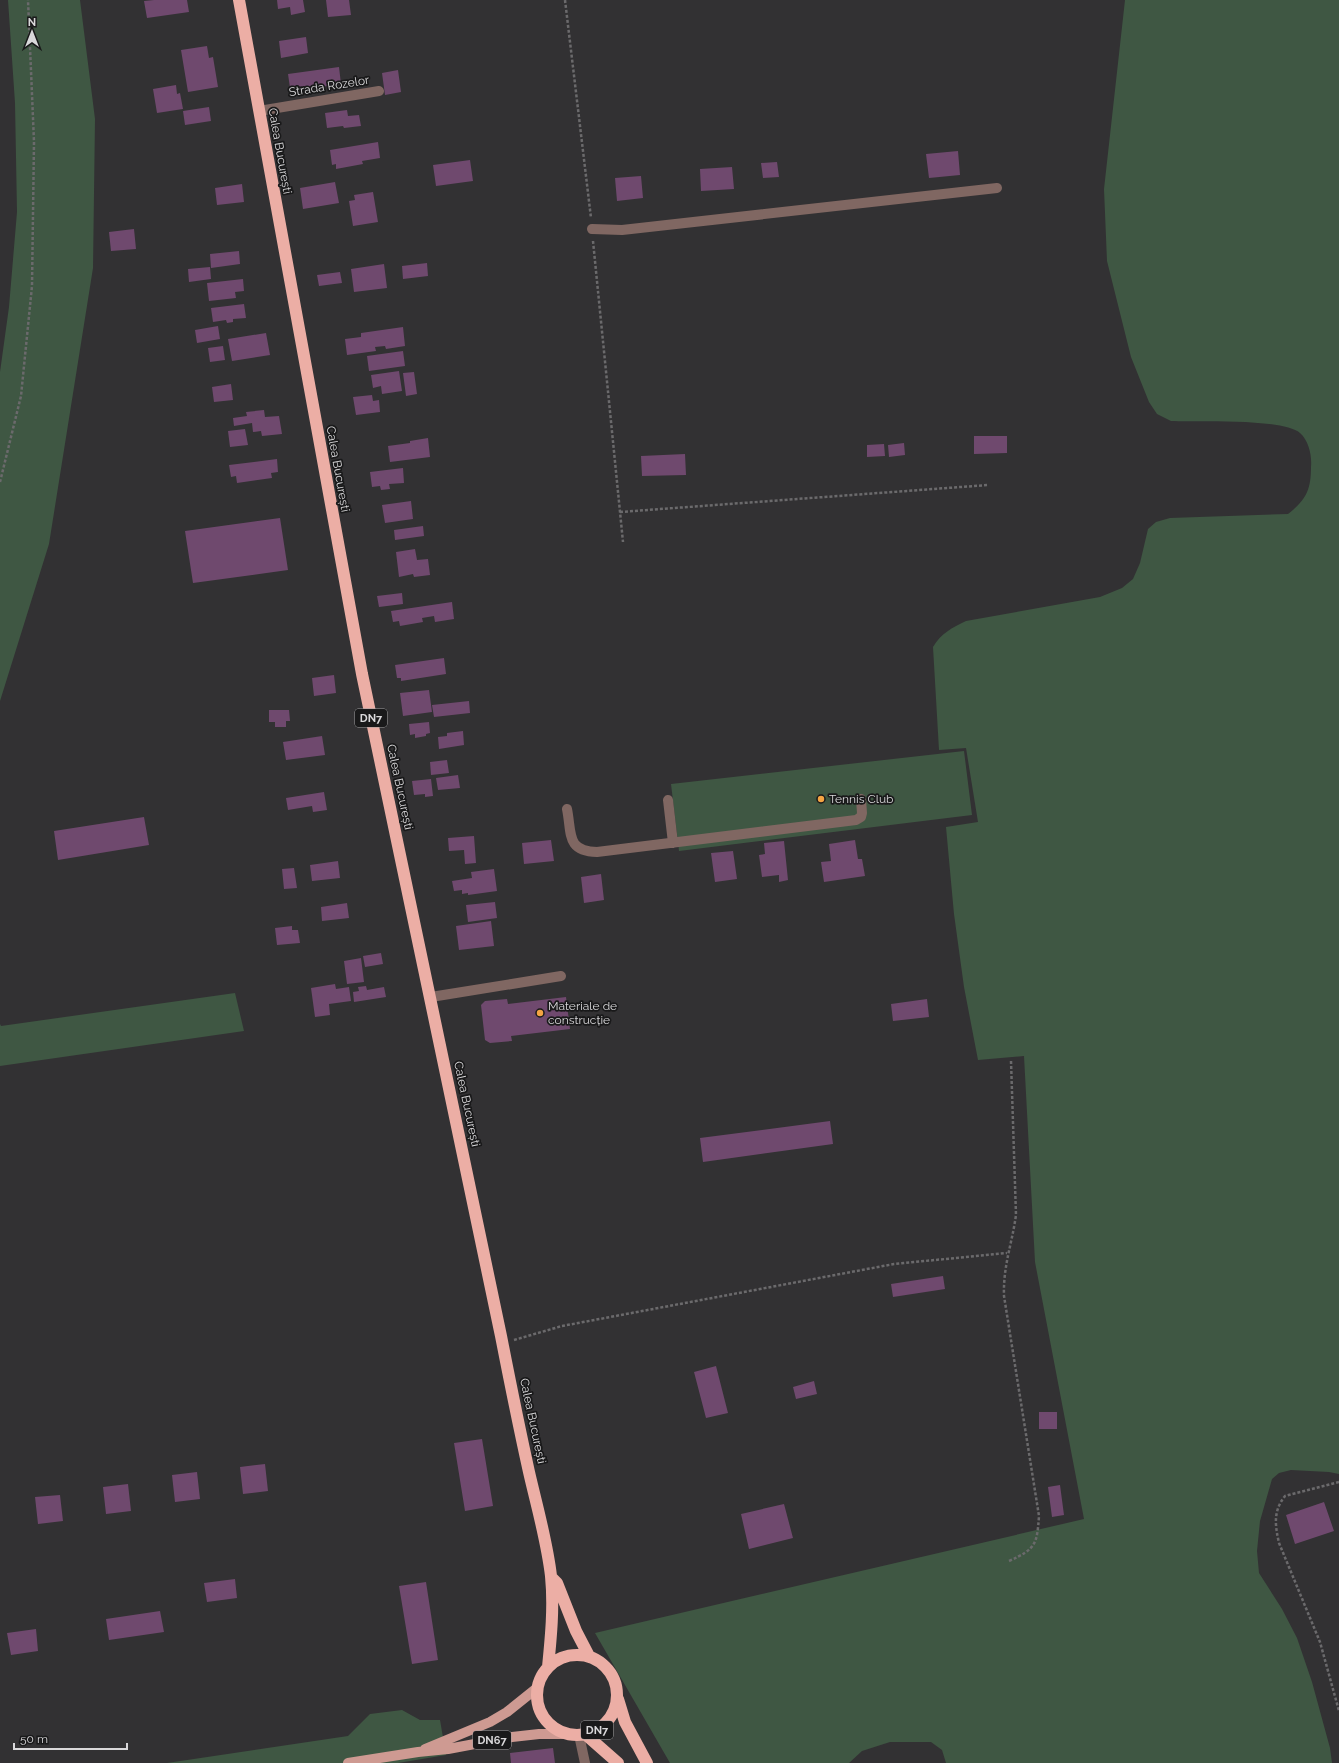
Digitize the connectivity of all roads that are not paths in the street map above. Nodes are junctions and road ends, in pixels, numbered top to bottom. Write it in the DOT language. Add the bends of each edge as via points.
graph roads {
  1 [pos="239,0"];
  2 [pos="379,91"];
  3 [pos="259,111"];
  4 [pos="998,188"];
  5 [pos="592,229"];
  6 [pos="860,799"];
  7 [pos="668,800"];
  8 [pos="567,809"];
  9 [pos="673,843"];
  10 [pos="561,976"];
  11 [pos="431,997"];
  12 [pos="551,1576"];
  13 [pos="590,1656"];
  14 [pos="548,1667"];
  15 [pos="537,1688"];
  16 [pos="618,1699"];
  17 [pos="577,1735"];
  18 [pos="418,1752"];
  19 [pos="348,1763"];
  20 [pos="585,1763"];
  21 [pos="618,1763"];
  22 [pos="647,1763"];
  1 -- 3 [label="highway, Calea București / DN7"];
  2 -- 3 [label="street, Strada Rozelor"];
  3 -- 11 [label="highway, Calea București / DN7" via="346,589"];
  4 -- 5 [label="street" via="622,230"];
  6 -- 9 [label="street" via="862,813 856,820"];
  7 -- 9 [label="street"];
  8 -- 9 [label="street" via="574,845 579,849 597,852"];
  10 -- 11 [label="street"];
  11 -- 12 [label="highway, Calea București / DN7"];
  12 -- 13 [label="highway, Calea București / DN7" via="557,1583 576,1631"];
  12 -- 14 [label="highway, Calea București / DN7" via="552,1625"];
  13 -- 14 [label="highway" via="568,1656"];
  13 -- 16 [label="highway, Calea București / DN7" via="604,1665 614,1677"];
  14 -- 15 [label="highway, Calea București / DN7"];
  15 -- 17 [label="highway, DN7" via="540,1712 547,1722 556,1730"];
  15 -- 18 [label="main road, DN67" via="490,1722"];
  16 -- 17 [label="highway, DN7" via="610,1719 602,1727"];
  16 -- 22 [label="highway, DN7" via="625,1722"];
  17 -- 18 [label="main road, DN67" via="526,1735"];
  17 -- 20 [label="street"];
  17 -- 21 [label="highway, DN7"];
  18 -- 19 [label="main road, DN67"];
}
